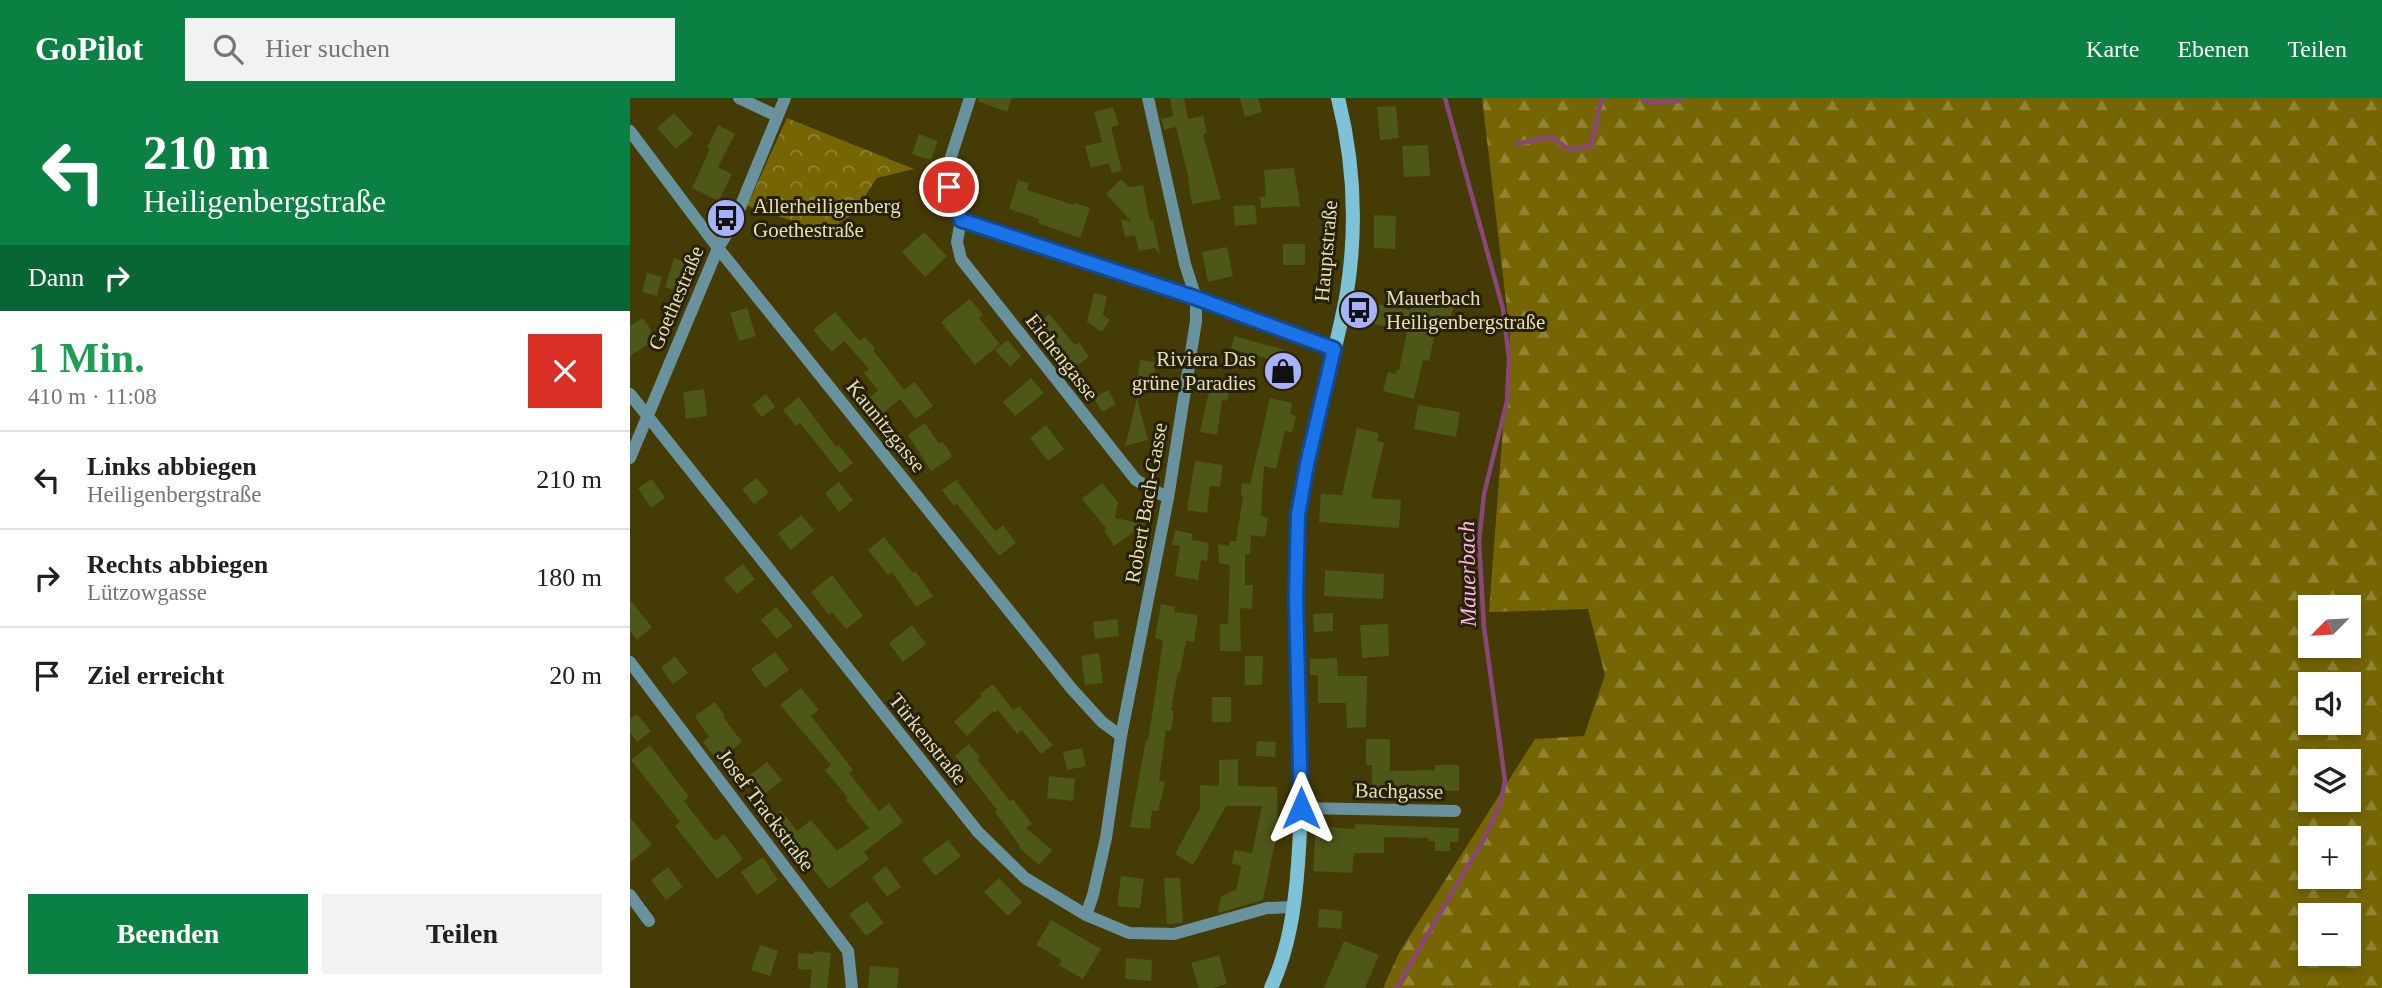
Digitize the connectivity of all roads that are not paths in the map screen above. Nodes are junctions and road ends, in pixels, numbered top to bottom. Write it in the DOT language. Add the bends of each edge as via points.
graph roads {
  1 [pos="739,98"];
  2 [pos="785,98"];
  3 [pos="970,98"];
  4 [pos="1149,98"];
  5 [pos="1338,98"];
  6 [pos="777,116"];
  7 [pos="630,131"];
  8 [pos="961,220"];
  9 [pos="718,248"];
  10 [pos="1196,298"];
  11 [pos="1334,349"];
  12 [pos="630,394"];
  13 [pos="647,416"];
  14 [pos="630,458"];
  15 [pos="1168,498"];
  16 [pos="630,662"];
  17 [pos="1121,736"];
  18 [pos="1301,808"];
  19 [pos="1455,811"];
  20 [pos="630,895"];
  21 [pos="1293,908"];
  22 [pos="1086,915"];
  23 [pos="649,921"];
  24 [pos="852,988"];
  25 [pos="1271,988"];
  1 -- 6 [label="street"];
  2 -- 6 [label="street, Goethestraße"];
  3 -- 8 [label="street" via="948,166 949,187"];
  4 -- 10 [label="street, Robert Bach-Gasse"];
  5 -- 11 [label="main road, Hauptstraße" via="1350,164 1352,228 1348,284"];
  6 -- 9 [label="street, Goethestraße" via="734,222"];
  7 -- 9 [label="street, Kaunitzgasse"];
  8 -- 10 [label="street"];
  8 -- 15 [label="street, Eichengasse" via="957,242 961,259 1136,480"];
  9 -- 13 [label="street, Goethestraße"];
  9 -- 17 [label="street, Kaunitzgasse" via="1071,688"];
  10 -- 11 [label="street"];
  10 -- 15 [label="street, Robert Bach-Gasse"];
  11 -- 18 [label="main road, Hauptstraße" via="1297,529"];
  12 -- 13 [label="street, Türkenstraße"];
  13 -- 14 [label="street, Goethestraße"];
  13 -- 22 [label="street, Türkenstraße" via="978,832 1026,878"];
  15 -- 17 [label="street, Robert Bach-Gasse"];
  16 -- 24 [label="street, Josef Trackstraße" via="848,950"];
  17 -- 22 [label="street, Robert Bach-Gasse" via="1106,838"];
  18 -- 19 [label="street, Bachgasse"];
  18 -- 21 [label="main road, Hauptstraße"];
  20 -- 23 [label="street"];
  21 -- 22 [label="street, Türkenstraße" via="1267,908 1174,934 1129,933"];
  21 -- 25 [label="main road, Hauptstraße" via="1285,952"];
}
